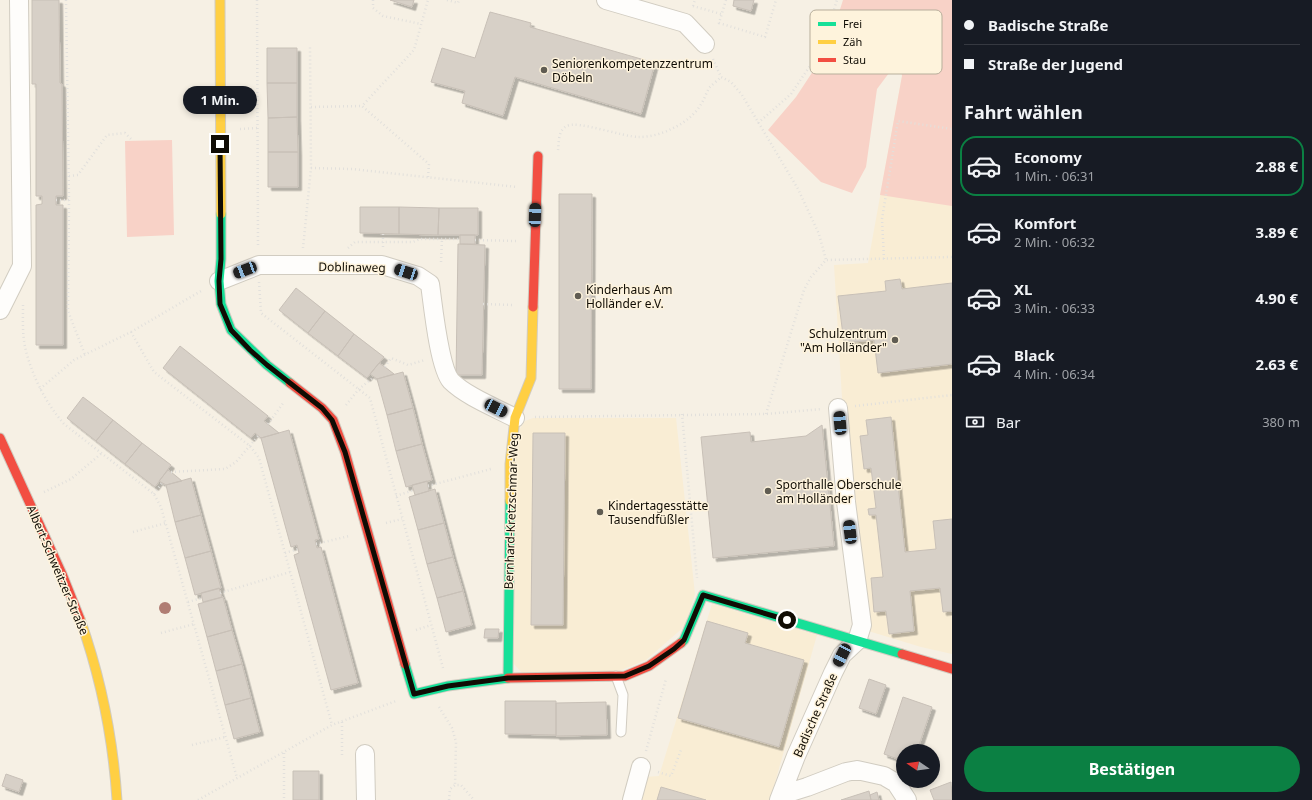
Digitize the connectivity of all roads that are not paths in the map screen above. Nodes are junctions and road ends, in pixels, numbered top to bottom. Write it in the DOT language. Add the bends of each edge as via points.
graph roads {
  1 [pos="19,0"];
  2 [pos="220,0"];
  3 [pos="606,0"];
  4 [pos="705,44"];
  5 [pos="538,156"];
  6 [pos="219,281"];
  7 [pos="0,310"];
  8 [pos="838,408"];
  9 [pos="515,418"];
  10 [pos="0,438"];
  11 [pos="857,641"];
  12 [pos="952,669"];
  13 [pos="616,676"];
  14 [pos="508,678"];
  15 [pos="621,732"];
  16 [pos="365,754"];
  17 [pos="641,767"];
  18 [pos="780,797"];
  19 [pos="117,800"];
  20 [pos="366,800"];
  21 [pos="632,800"];
  22 [pos="907,800"];
  1 -- 7 [label="street" via="22,266"];
  2 -- 6 [label="street"];
  3 -- 4 [label="street" via="685,23"];
  5 -- 9 [label="street, Bernhard-Kretzschmar-Weg" via="531,378"];
  6 -- 9 [label="street, Doblinaweg" via="259,265 382,265 418,276 430,284 442,364 451,381 473,398"];
  6 -- 14 [label="street" via="220,304 231,330 267,365 322,408 332,420 345,452 414,694"];
  8 -- 11 [label="street" via="846,502 862,625"];
  9 -- 14 [label="street, Bernhard-Kretzschmar-Weg" via="510,464"];
  10 -- 19 [label="street, Albert-Schweitzer-Straße" via="49,543 89,644 108,725"];
  11 -- 12 [label="street"];
  11 -- 13 [label="street" via="703,595 684,640 649,666 625,676"];
  11 -- 18 [label="street, Badische Straße" via="842,655 833,673"];
  13 -- 14 [label="street"];
  13 -- 15 [label="lane" via="623,695"];
  16 -- 20 [label="street"];
  17 -- 21 [label="street"];
  18 -- 22 [label="street, Badische Straße" via="846,772 858,770 884,776 896,784"];
}
